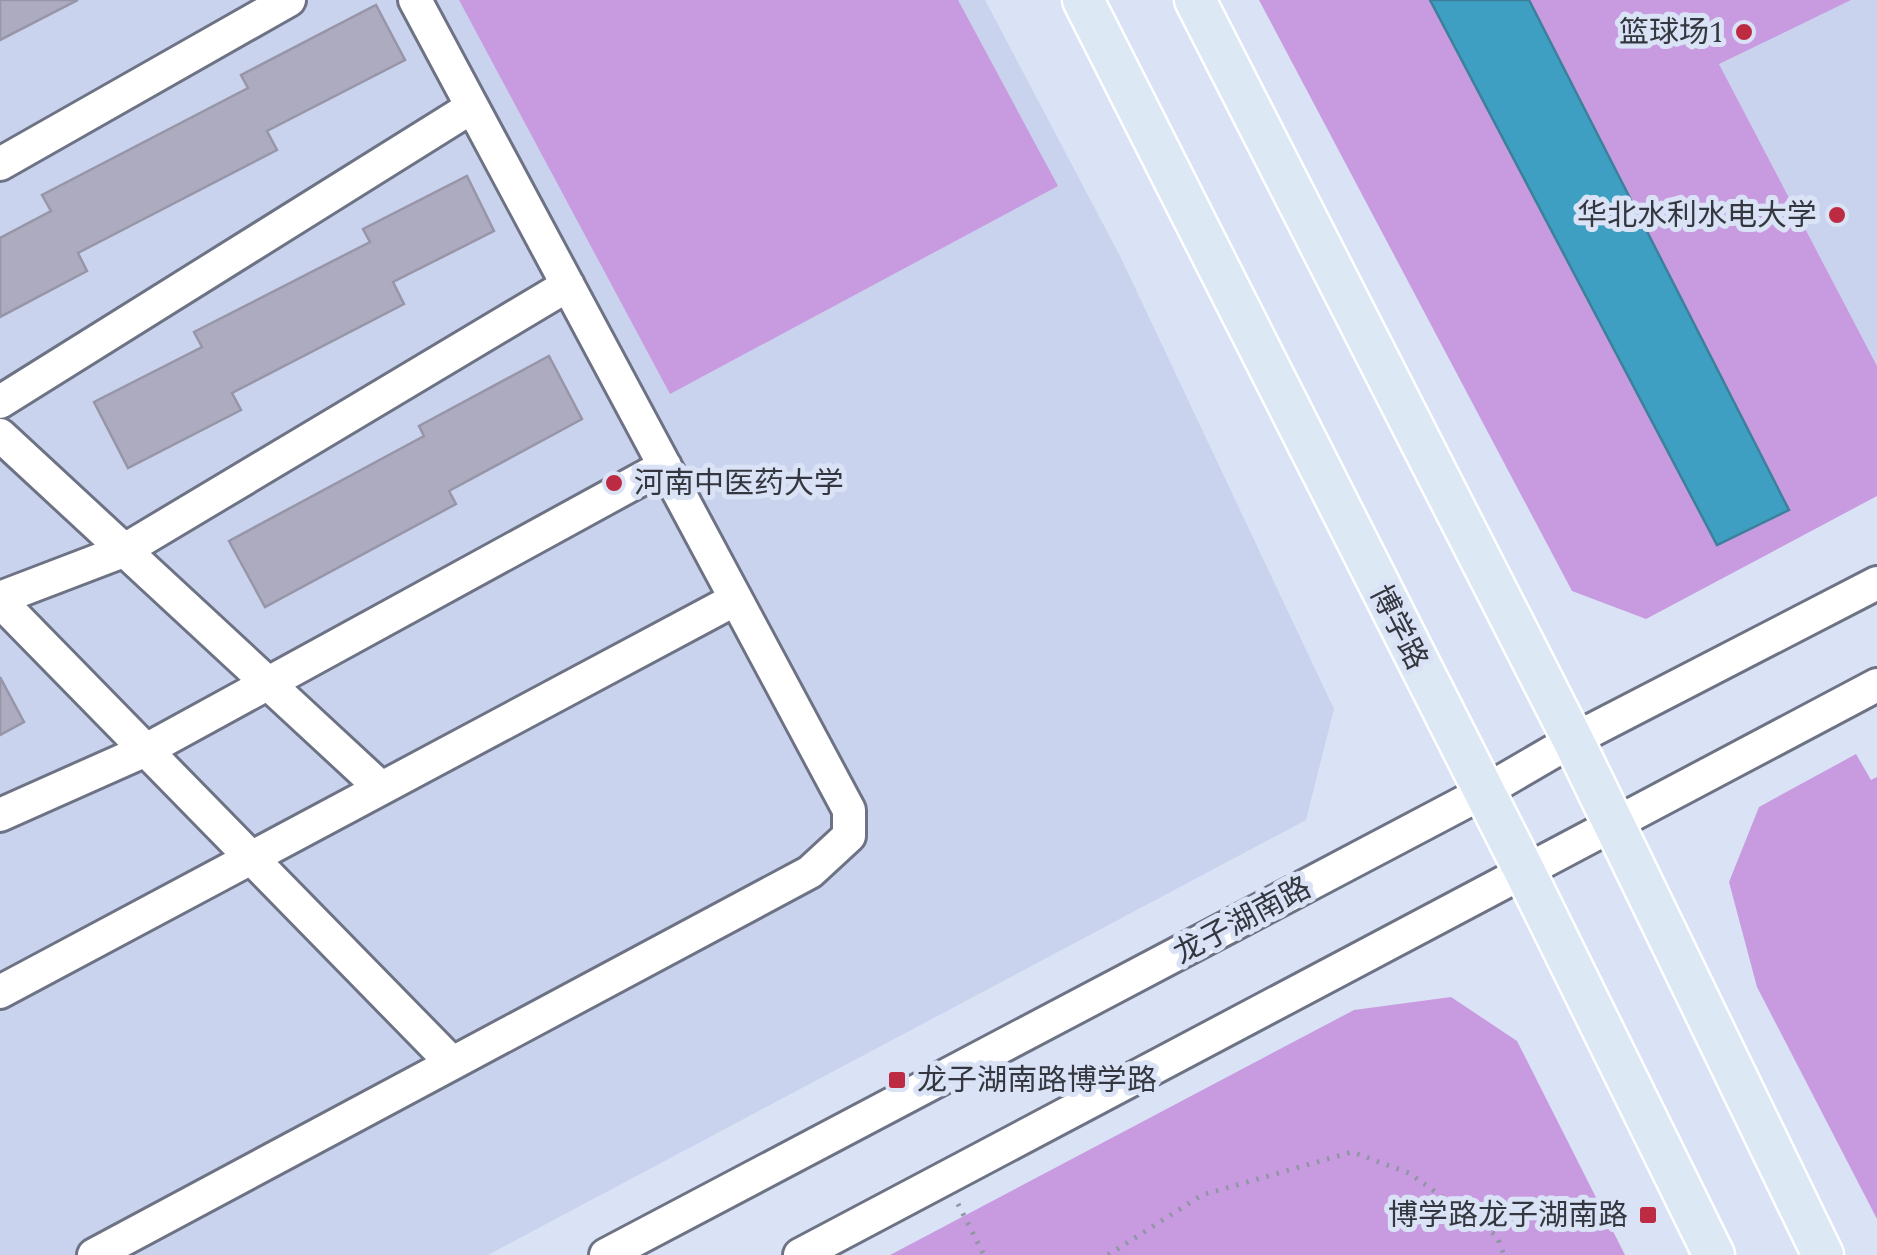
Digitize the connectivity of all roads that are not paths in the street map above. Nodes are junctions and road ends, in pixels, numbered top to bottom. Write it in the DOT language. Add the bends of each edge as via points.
graph roads {
  1 [pos="290,0"];
  2 [pos="415,0"];
  3 [pos="1083,0"];
  4 [pos="1195,0"];
  5 [pos="472,107"];
  6 [pos="0,164"];
  7 [pos="568,285"];
  8 [pos="0,402"];
  9 [pos="0,435"];
  10 [pos="665,466"];
  11 [pos="123,551"];
  12 [pos="1877,583"];
  13 [pos="736,598"];
  14 [pos="0,599"];
  15 [pos="268,684"];
  16 [pos="1877,684"];
  17 [pos="1573,740"];
  18 [pos="146,750"];
  19 [pos="381,788"];
  20 [pos="1482,793"];
  21 [pos="0,815"];
  22 [pos="1613,826"];
  23 [pos="251,858"];
  24 [pos="1524,870"];
  25 [pos="0,992"];
  26 [pos="452,1063"];
  27 [pos="94,1255"];
  28 [pos="606,1255"];
  29 [pos="800,1255"];
  30 [pos="1714,1255"];
  31 [pos="1824,1255"];
  1 -- 6 [label="street"];
  2 -- 5 [label="street"];
  3 -- 20 [label="main road, 博学路"];
  4 -- 17 [label="main road"];
  5 -- 7 [label="street"];
  5 -- 8 [label="street"];
  7 -- 10 [label="street"];
  7 -- 11 [label="street"];
  9 -- 11 [label="street"];
  10 -- 13 [label="street"];
  10 -- 15 [label="street"];
  11 -- 14 [label="street"];
  11 -- 15 [label="street"];
  12 -- 17 [label="street, 龙子湖南路"];
  13 -- 19 [label="street"];
  13 -- 26 [label="street" via="849,810 849,836 810,872"];
  14 -- 18 [label="street"];
  15 -- 18 [label="street"];
  15 -- 19 [label="street"];
  16 -- 22 [label="street"];
  17 -- 20 [label="street, 龙子湖南路"];
  17 -- 22 [label="main road"];
  18 -- 21 [label="street"];
  18 -- 23 [label="street"];
  19 -- 23 [label="street"];
  20 -- 24 [label="main road, 博学路"];
  20 -- 28 [label="street, 龙子湖南路"];
  22 -- 24 [label="street"];
  22 -- 31 [label="main road"];
  23 -- 25 [label="street"];
  23 -- 26 [label="street"];
  24 -- 29 [label="street"];
  24 -- 30 [label="main road, 博学路"];
  26 -- 27 [label="street"];
}
